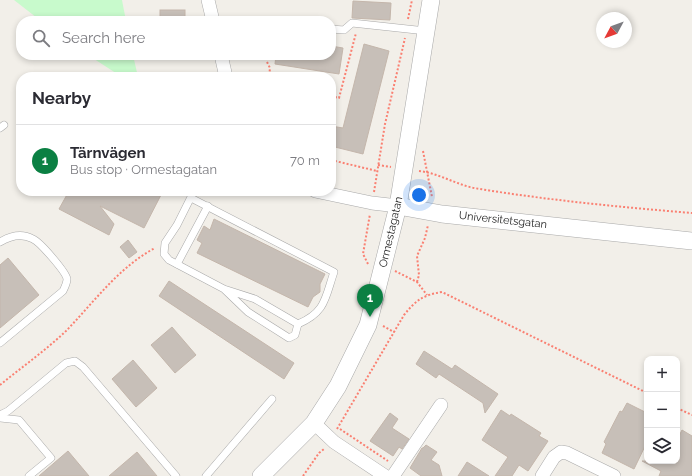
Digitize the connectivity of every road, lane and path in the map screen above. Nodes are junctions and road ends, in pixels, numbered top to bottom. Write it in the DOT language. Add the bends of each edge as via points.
graph roads {
  1 [pos="208,0"];
  2 [pos="412,0"];
  3 [pos="431,0"];
  4 [pos="212,16"];
  5 [pos="358,24"];
  6 [pos="336,29"];
  7 [pos="406,29"];
  8 [pos="426,31"];
  9 [pos="222,60"];
  10 [pos="268,62"];
  11 [pos="225,72"];
  12 [pos="270,72"];
  13 [pos="336,97"];
  14 [pos="422,147"];
  15 [pos="336,161"];
  16 [pos="378,165"];
  17 [pos="404,169"];
  18 [pos="377,171"];
  19 [pos="427,172"];
  20 [pos="191,196"];
  21 [pos="195,196"];
  22 [pos="336,196"];
  23 [pos="372,203"];
  24 [pos="208,206"];
  25 [pos="398,206"];
  26 [pos="430,212"];
  27 [pos="692,213"];
  28 [pos="692,241"];
  29 [pos="0,242"];
  30 [pos="164,243"];
  31 [pos="177,264"];
  32 [pos="418,282"];
  33 [pos="224,289"];
  34 [pos="298,324"];
  35 [pos="381,324"];
  36 [pos="394,332"];
  37 [pos="0,343"];
  38 [pos="0,385"];
  39 [pos="645,392"];
  40 [pos="272,399"];
  41 [pos="441,405"];
  42 [pos="680,409"];
  43 [pos="692,415"];
  44 [pos="0,416"];
  45 [pos="314,423"];
  46 [pos="338,428"];
  47 [pos="336,431"];
  48 [pos="330,453"];
  49 [pos="395,472"];
  50 [pos="29,476"];
  51 [pos="176,476"];
  52 [pos="206,476"];
  53 [pos="261,476"];
  54 [pos="303,476"];
  55 [pos="384,476"];
  56 [pos="542,476"];
  57 [pos="614,476"];
  1 -- 4 [label="street"];
  2 -- 7 [label="path"];
  3 -- 8 [label="street, Ormestagatan"];
  5 -- 6 [label="lane" via="352,23 344,30"];
  5 -- 7 [label="lane"];
  5 -- 13 [label="path" via="339,98"];
  7 -- 8 [label="lane"];
  7 -- 16 [label="path"];
  8 -- 17 [label="street, Ormestagatan"];
  9 -- 11 [label="street"];
  10 -- 12 [label="path"];
  14 -- 19 [label="path"];
  15 -- 18 [label="path"];
  16 -- 17 [label="path"];
  16 -- 18 [label="path"];
  17 -- 19 [label="path"];
  17 -- 25 [label="street, Ormestagatan"];
  18 -- 23 [label="path"];
  19 -- 26 [label="path" via="432,195"];
  19 -- 27 [label="path" via="472,187 592,204"];
  20 -- 30 [label="lane" via="177,225"];
  21 -- 24 [label="lane"];
  22 -- 23 [label="street, Universitetsgatan"];
  23 -- 25 [label="street, Universitetsgatan"];
  24 -- 31 [label="lane"];
  24 -- 34 [label="lane" via="334,272 323,306 312,318"];
  25 -- 26 [label="street, Universitetsgatan"];
  25 -- 45 [label="street, Ormestagatan" via="368,325 338,386"];
  26 -- 28 [label="street, Universitetsgatan"];
  26 -- 32 [label="path" via="426,238 418,252"];
  29 -- 37 [label="lane" via="8,237 23,236 34,239 64,272 67,280 63,291"];
  30 -- 31 [label="lane" via="164,254"];
  30 -- 38 [label="path" via="143,254 106,287 64,332"];
  31 -- 33 [label="lane"];
  33 -- 34 [label="lane" via="255,299"];
  33 -- 34 [label="lane" via="248,312 289,338 295,335"];
  35 -- 36 [label="path"];
  36 -- 39 [label="path" via="414,303 426,295 442,292"];
  36 -- 46 [label="path"];
  40 -- 52 [label="lane"];
  41 -- 49 [label="street"];
  42 -- 43 [label="path"];
  44 -- 50 [label="lane" via="19,420 51,458"];
  44 -- 51 [label="lane" via="66,363 75,361 84,366"];
  45 -- 53 [label="street, Ormestagatan"];
  45 -- 55 [label="street" via="334,442"];
  46 -- 47 [label="path"];
  46 -- 49 [label="path"];
  48 -- 54 [label="path" via="321,450"];
  56 -- 57 [label="street" via="554,457 561,452"];
}
